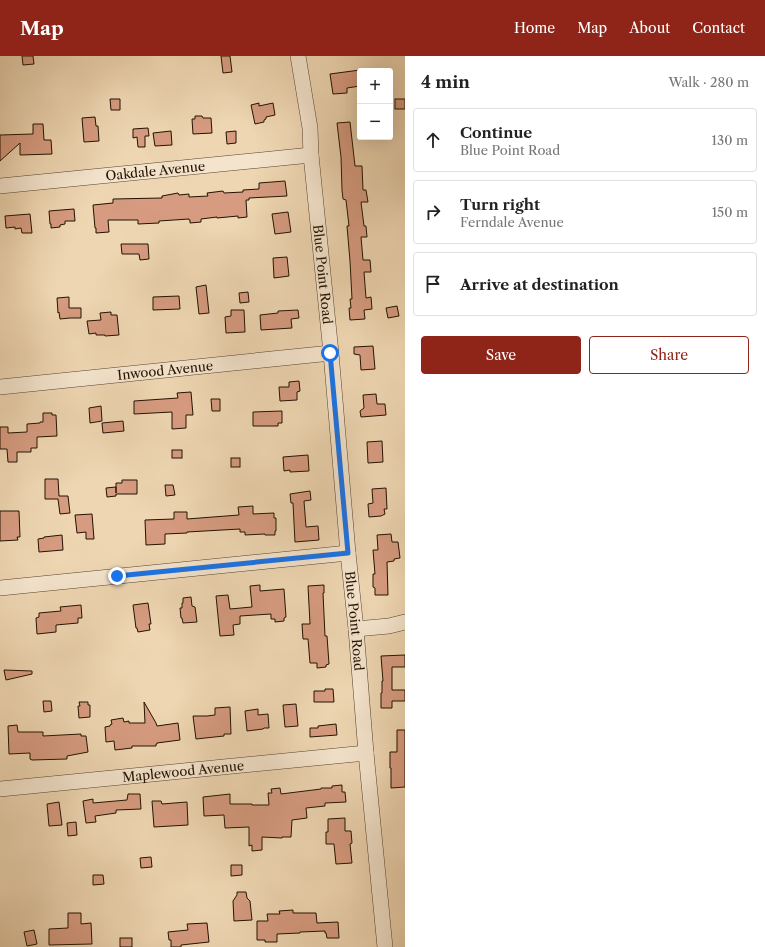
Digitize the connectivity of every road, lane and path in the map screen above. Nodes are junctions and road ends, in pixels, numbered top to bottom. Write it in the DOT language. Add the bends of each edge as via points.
graph roads {
  1 [pos="298,56"];
  2 [pos="311,155"];
  3 [pos="0,186"];
  4 [pos="330,353"];
  5 [pos="0,387"];
  6 [pos="348,553"];
  7 [pos="0,588"];
  8 [pos="405,622"];
  9 [pos="356,629"];
  10 [pos="366,753"];
  11 [pos="0,789"];
  12 [pos="384,947"];
  1 -- 2 [label="street, Blue Point Road" via="310,128"];
  2 -- 3 [label="street, Oakdale Avenue"];
  2 -- 4 [label="street, Blue Point Road"];
  4 -- 5 [label="street, Inwood Avenue"];
  4 -- 6 [label="street, Blue Point Road"];
  6 -- 7 [label="street"];
  6 -- 9 [label="street, Blue Point Road"];
  8 -- 9 [label="street"];
  9 -- 10 [label="street, Blue Point Road"];
  10 -- 11 [label="street, Maplewood Avenue"];
  10 -- 12 [label="street, Blue Point Road"];
}
